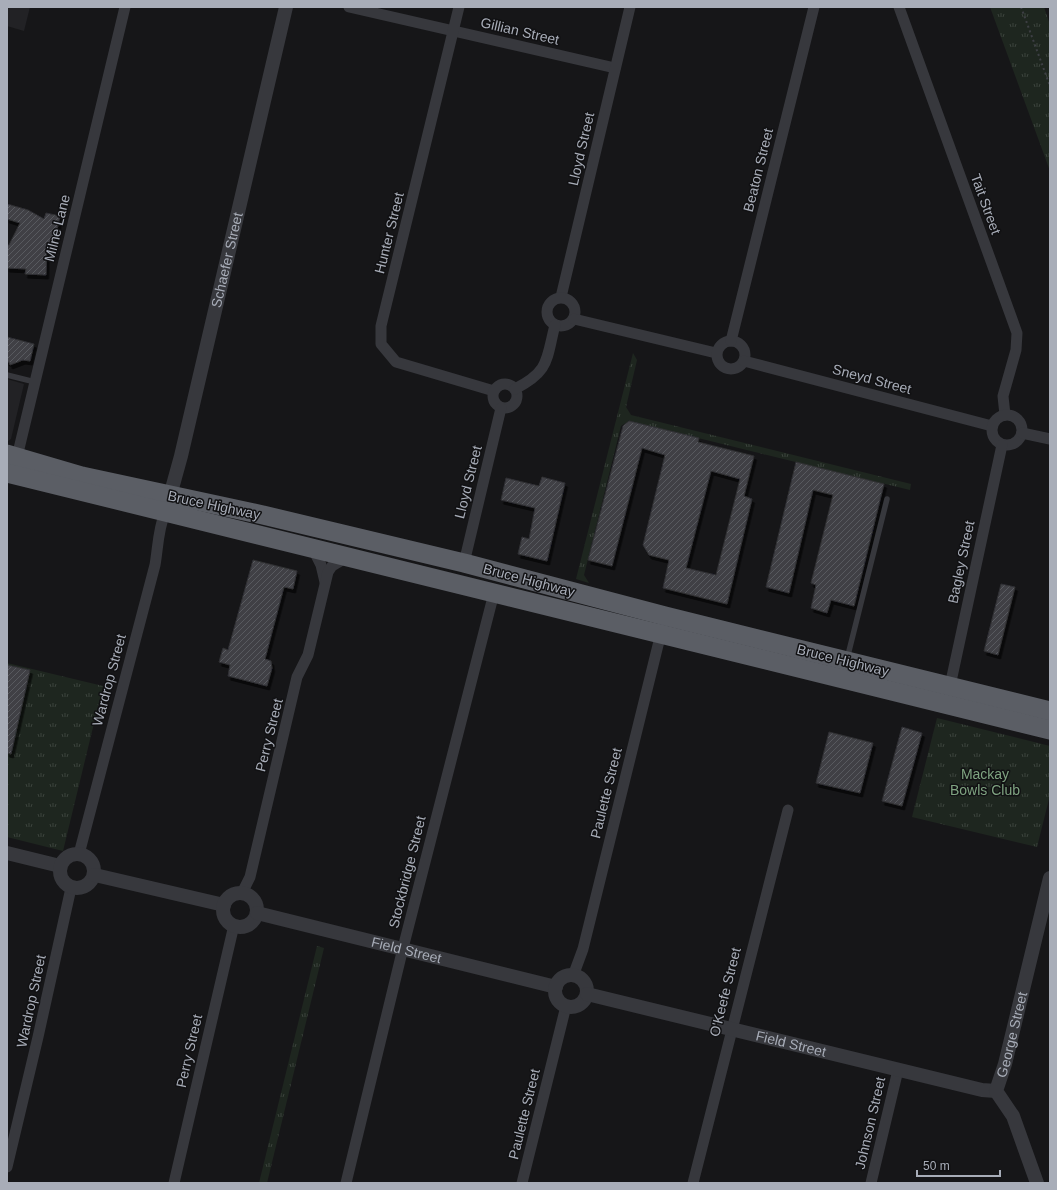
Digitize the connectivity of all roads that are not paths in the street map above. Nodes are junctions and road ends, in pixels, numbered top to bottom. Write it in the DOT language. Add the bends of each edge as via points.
graph roads {
  1 [pos="126,7"];
  2 [pos="286,7"];
  3 [pos="349,7"];
  4 [pos="459,7"];
  5 [pos="630,7"];
  6 [pos="814,7"];
  7 [pos="899,7"];
  8 [pos="453,31"];
  9 [pos="615,68"];
  10 [pos="561,297"];
  11 [pos="574,319"];
  12 [pos="555,325"];
  13 [pos="732,341"];
  14 [pos="716,353"];
  15 [pos="744,361"];
  16 [pos="7,375"];
  17 [pos="35,382"];
  18 [pos="515,389"];
  19 [pos="494,391"];
  20 [pos="501,408"];
  21 [pos="1005,415"];
  22 [pos="992,426"];
  23 [pos="1022,433"];
  24 [pos="1050,439"];
  25 [pos="1002,445"];
  26 [pos="12,456"];
  27 [pos="7,473"];
  28 [pos="171,495"];
  29 [pos="887,499"];
  30 [pos="165,513"];
  31 [pos="313,549"];
  32 [pos="347,557"];
  33 [pos="464,563"];
  34 [pos="326,584"];
  35 [pos="494,593"];
  36 [pos="663,625"];
  37 [pos="846,661"];
  38 [pos="955,688"];
  39 [pos="1050,711"];
  40 [pos="1050,719"];
  41 [pos="1050,730"];
  42 [pos="788,810"];
  43 [pos="7,853"];
  44 [pos="79,854"];
  45 [pos="60,866"];
  46 [pos="95,875"];
  47 [pos="1050,878"];
  48 [pos="71,888"];
  49 [pos="242,893"];
  50 [pos="224,905"];
  51 [pos="257,913"];
  52 [pos="234,925"];
  53 [pos="403,948"];
  54 [pos="573,976"];
  55 [pos="556,987"];
  56 [pos="587,994"];
  57 [pos="566,1006"];
  58 [pos="731,1029"];
  59 [pos="898,1070"];
  60 [pos="996,1091"];
  61 [pos="7,1167"];
  62 [pos="174,1183"];
  63 [pos="346,1183"];
  64 [pos="522,1183"];
  65 [pos="693,1183"];
  66 [pos="872,1183"];
  67 [pos="1038,1183"];
  1 -- 17 [label="street, Milne Lane"];
  2 -- 28 [label="street, Schaefer Street"];
  3 -- 8 [label="street, Gillian Street"];
  4 -- 8 [label="street, Hunter Street"];
  5 -- 9 [label="street, Lloyd Street"];
  6 -- 13 [label="street, Beaton Street"];
  7 -- 21 [label="street, Tait Street" via="1016,333 1016,350 1003,396"];
  8 -- 9 [label="street, Gillian Street"];
  8 -- 19 [label="street, Hunter Street" via="382,326 381,344 396,362"];
  9 -- 10 [label="street, Lloyd Street"];
  10 -- 11 [label="street" via="573,303 576,309"];
  10 -- 12 [label="street" via="552,300 547,309 548,317"];
  11 -- 12 [label="street" via="564,326"];
  11 -- 14 [label="street"];
  12 -- 18 [label="street" via="542,370 533,379"];
  13 -- 14 [label="street" via="722,343"];
  13 -- 15 [label="street" via="742,346"];
  14 -- 15 [label="street" via="718,362 727,369 737,368"];
  15 -- 22 [label="street, Sneyd Street"];
  16 -- 17 [label="lane"];
  17 -- 26 [label="street, Milne Lane"];
  18 -- 19 [label="street" via="504,384"];
  18 -- 20 [label="street" via="518,397 514,405"];
  19 -- 20 [label="street" via="494,399"];
  20 -- 33 [label="street, Lloyd Street"];
  21 -- 22 [label="street" via="995,420"];
  21 -- 23 [label="street" via="1016,418"];
  22 -- 25 [label="street" via="993,437"];
  23 -- 24 [label="street"];
  23 -- 25 [label="street" via="1014,444"];
  25 -- 38 [label="street, Bagley Street"];
  26 -- 28 [label="highway, Bruce Highway" via="82,476"];
  27 -- 30 [label="highway, Bruce Highway"];
  28 -- 30 [label="street, Schaefer Street"];
  28 -- 33 [label="highway, Bruce Highway"];
  29 -- 37 [label="lane"];
  30 -- 31 [label="highway, Bruce Highway"];
  30 -- 44 [label="street, Wardrop Street" via="161,522 155,565"];
  31 -- 32 [label="highway, Bruce Highway"];
  31 -- 34 [label="street, Perry Street"];
  32 -- 34 [label="street, Perry Street" via="332,566"];
  32 -- 35 [label="highway, Bruce Highway"];
  33 -- 36 [label="highway, Bruce Highway"];
  34 -- 49 [label="street, Perry Street" via="308,654 298,677 250,877"];
  35 -- 36 [label="highway, Bruce Highway"];
  35 -- 53 [label="street, Stockbridge Street"];
  36 -- 37 [label="highway, Bruce Highway"];
  36 -- 41 [label="highway, Bruce Highway"];
  36 -- 54 [label="street, Paulette Street" via="583,948"];
  37 -- 38 [label="highway, Bruce Highway"];
  38 -- 39 [label="highway, Bruce Highway"];
  38 -- 40 [label="highway" via="992,705"];
  42 -- 58 [label="street, O'Keefe Street"];
  43 -- 45 [label="street"];
  44 -- 45 [label="street" via="68,856"];
  44 -- 46 [label="street" via="88,857 93,863"];
  45 -- 48 [label="street" via="62,879"];
  46 -- 48 [label="street" via="85,887"];
  46 -- 50 [label="street"];
  47 -- 60 [label="street, George Street"];
  48 -- 61 [label="street, Wardrop Street"];
  49 -- 50 [label="street" via="232,895"];
  49 -- 51 [label="street" via="251,896"];
  50 -- 52 [label="street" via="226,917"];
  51 -- 52 [label="street" via="248,924"];
  51 -- 53 [label="street, Field Street"];
  52 -- 62 [label="street, Perry Street"];
  53 -- 55 [label="street, Field Street"];
  53 -- 63 [label="street, Stockbridge Street"];
  54 -- 55 [label="street" via="563,978"];
  54 -- 56 [label="street" via="585,984"];
  55 -- 57 [label="street" via="557,998"];
  56 -- 57 [label="street" via="578,1006"];
  56 -- 58 [label="street, Field Street"];
  57 -- 64 [label="street, Paulette Street"];
  58 -- 59 [label="street, Field Street"];
  58 -- 65 [label="street, O'Keefe Street"];
  59 -- 60 [label="street, Field Street"];
  59 -- 66 [label="street, Johnson Street"];
  60 -- 67 [label="street, George Street" via="1014,1116"];
}
